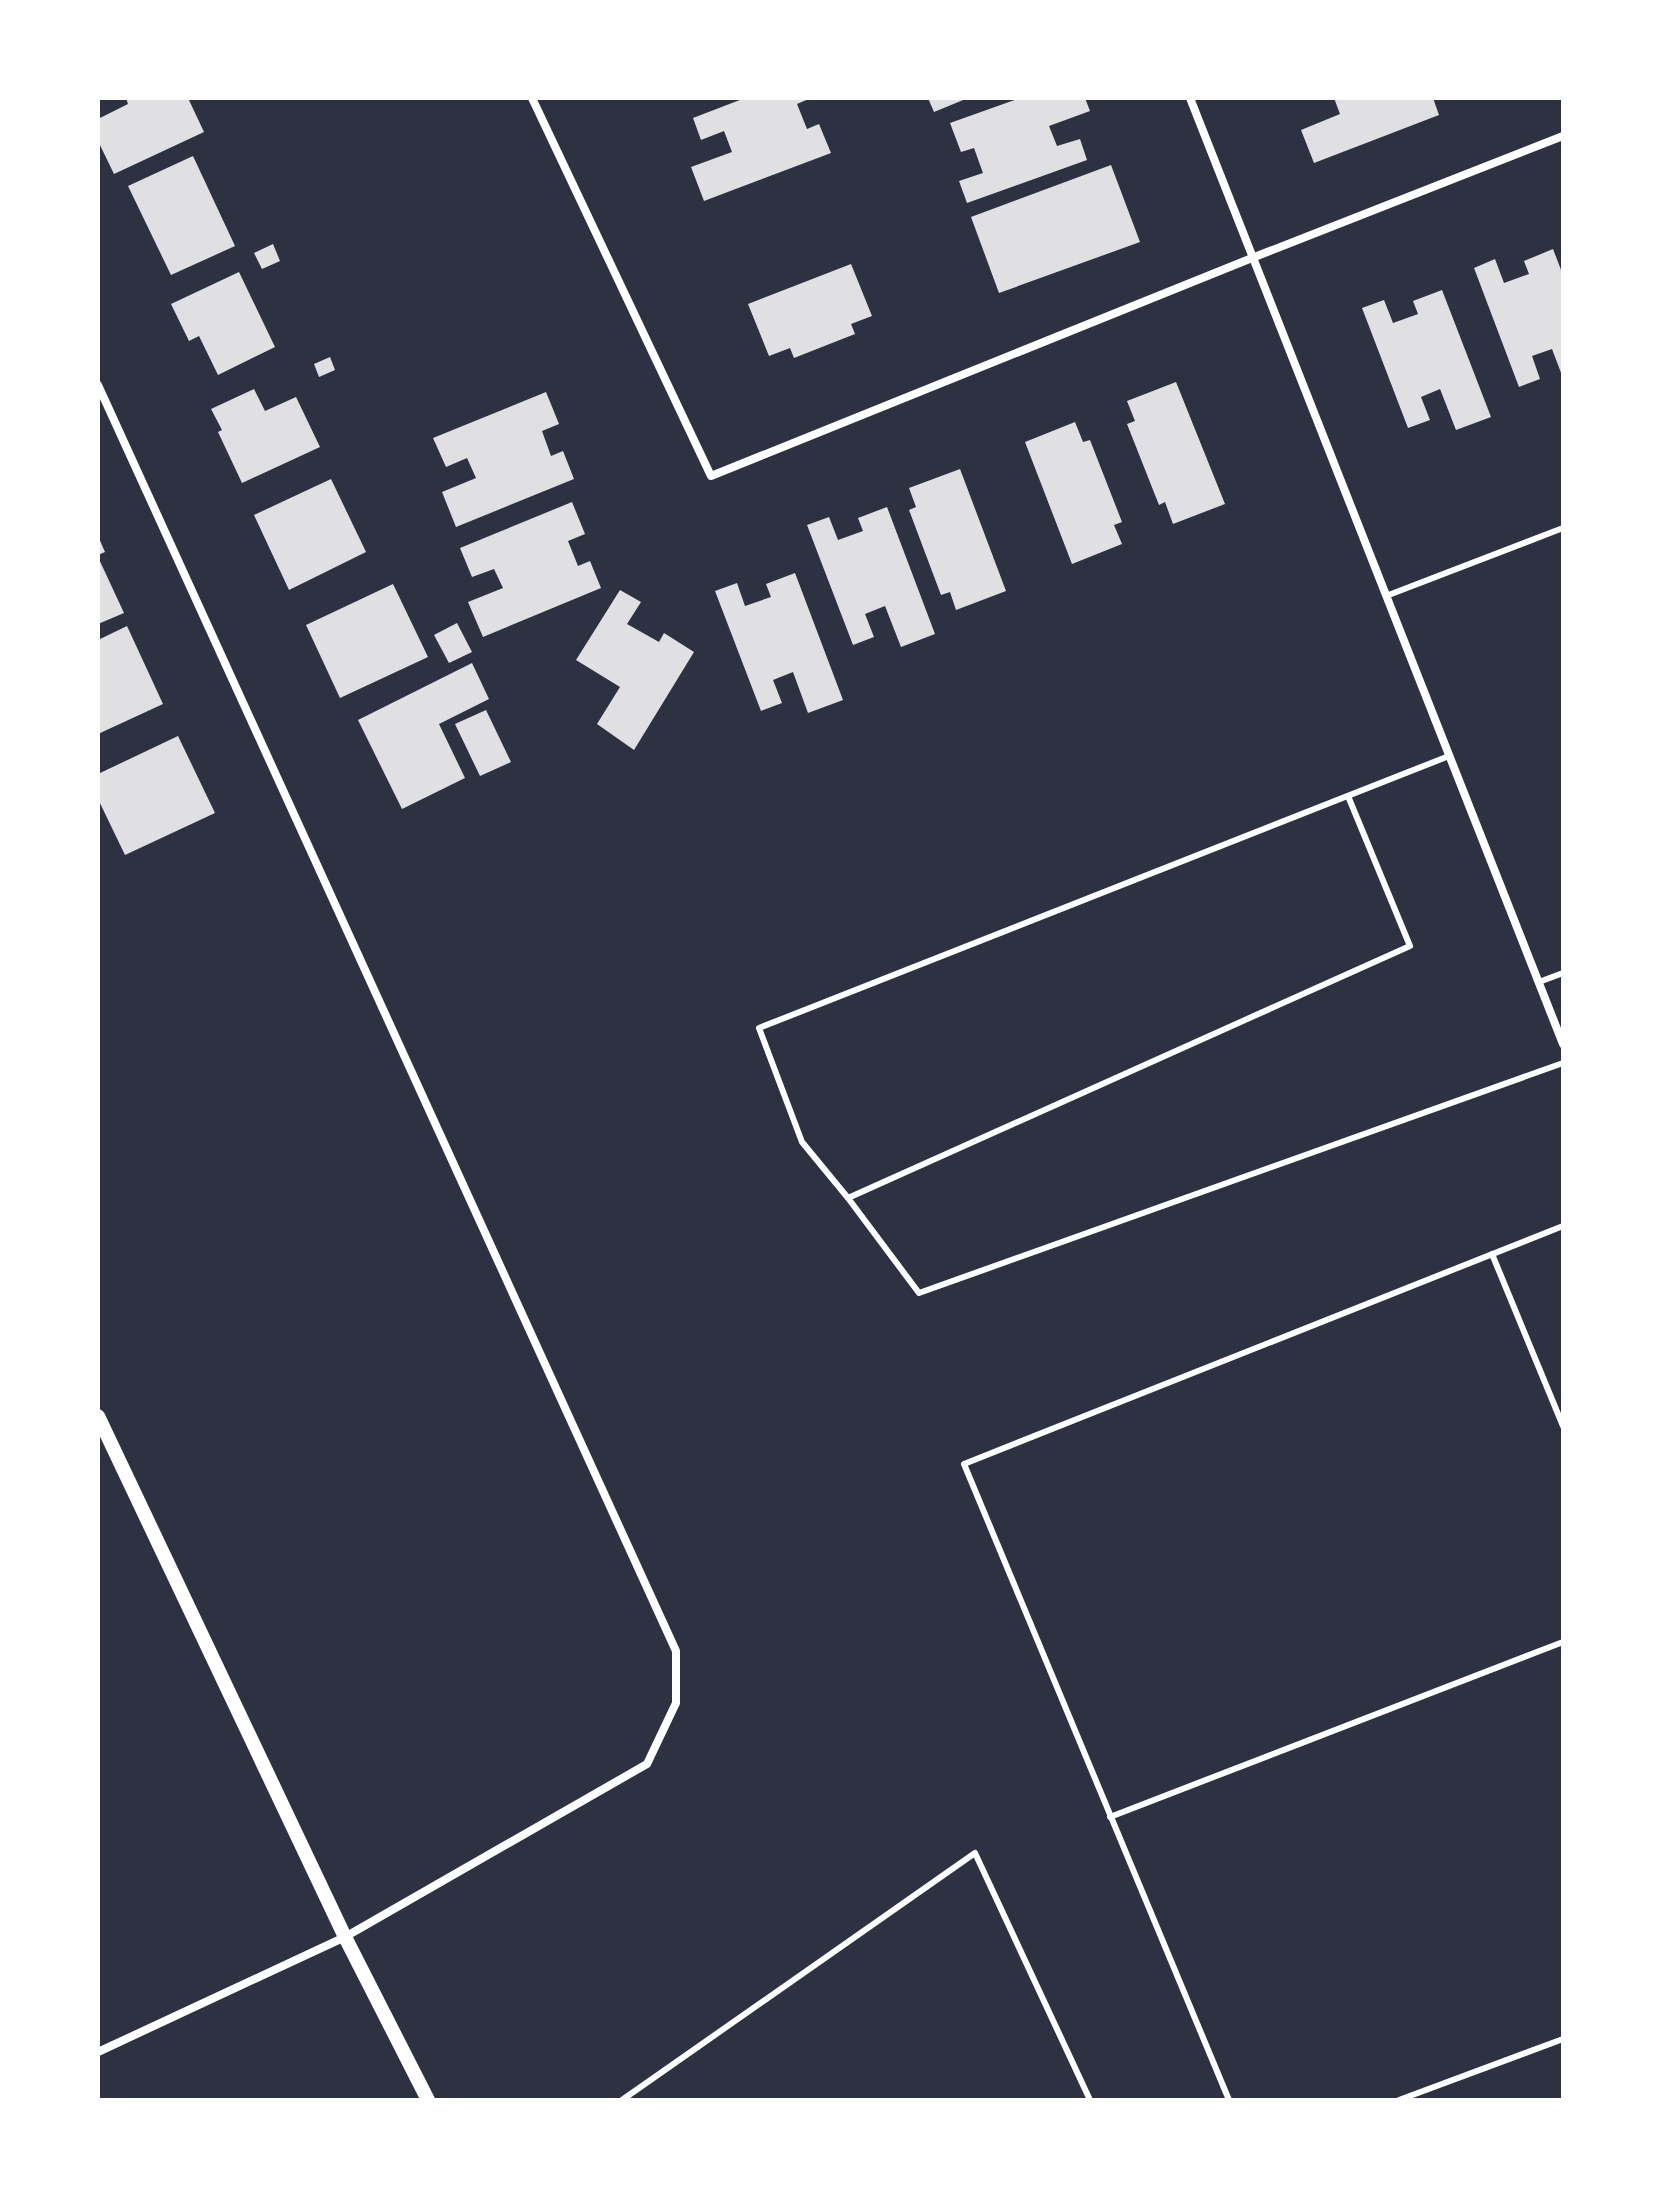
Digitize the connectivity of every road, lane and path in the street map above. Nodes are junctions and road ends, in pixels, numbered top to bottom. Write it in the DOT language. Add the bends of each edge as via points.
graph roads {
  1 [pos="532,98"];
  2 [pos="1190,98"];
  3 [pos="1563,136"];
  4 [pos="1252,258"];
  5 [pos="98,385"];
  6 [pos="1563,528"];
  7 [pos="1386,596"];
  8 [pos="1449,756"];
  9 [pos="1348,796"];
  10 [pos="1563,973"];
  11 [pos="1539,982"];
  12 [pos="1563,1044"];
  13 [pos="1563,1063"];
  14 [pos="848,1198"];
  15 [pos="1563,1226"];
  16 [pos="1492,1254"];
  17 [pos="98,1416"];
  18 [pos="1563,1426"];
  19 [pos="1563,1642"];
  20 [pos="1110,1817"];
  21 [pos="345,1937"];
  22 [pos="1563,2039"];
  23 [pos="98,2052"];
  24 [pos="428,2100"];
  25 [pos="622,2100"];
  26 [pos="1090,2100"];
  27 [pos="1229,2100"];
  28 [pos="1399,2100"];
  1 -- 4 [label="street" via="711,476"];
  2 -- 4 [label="street"];
  3 -- 4 [label="street"];
  4 -- 7 [label="street"];
  5 -- 21 [label="street" via="676,1651 676,1703 647,1764"];
  6 -- 7 [label="lane"];
  7 -- 8 [label="street"];
  8 -- 9 [label="lane"];
  8 -- 11 [label="street"];
  9 -- 14 [label="lane" via="1410,946"];
  9 -- 14 [label="lane" via="759,1028 802,1142"];
  10 -- 11 [label="lane"];
  11 -- 12 [label="street"];
  13 -- 14 [label="lane" via="919,1293"];
  15 -- 16 [label="lane"];
  16 -- 18 [label="lane"];
  16 -- 20 [label="lane" via="964,1464"];
  17 -- 21 [label="street"];
  19 -- 20 [label="lane"];
  20 -- 27 [label="lane"];
  21 -- 23 [label="street"];
  21 -- 24 [label="street"];
  22 -- 28 [label="lane"];
  25 -- 26 [label="lane" via="975,1853"];
}
